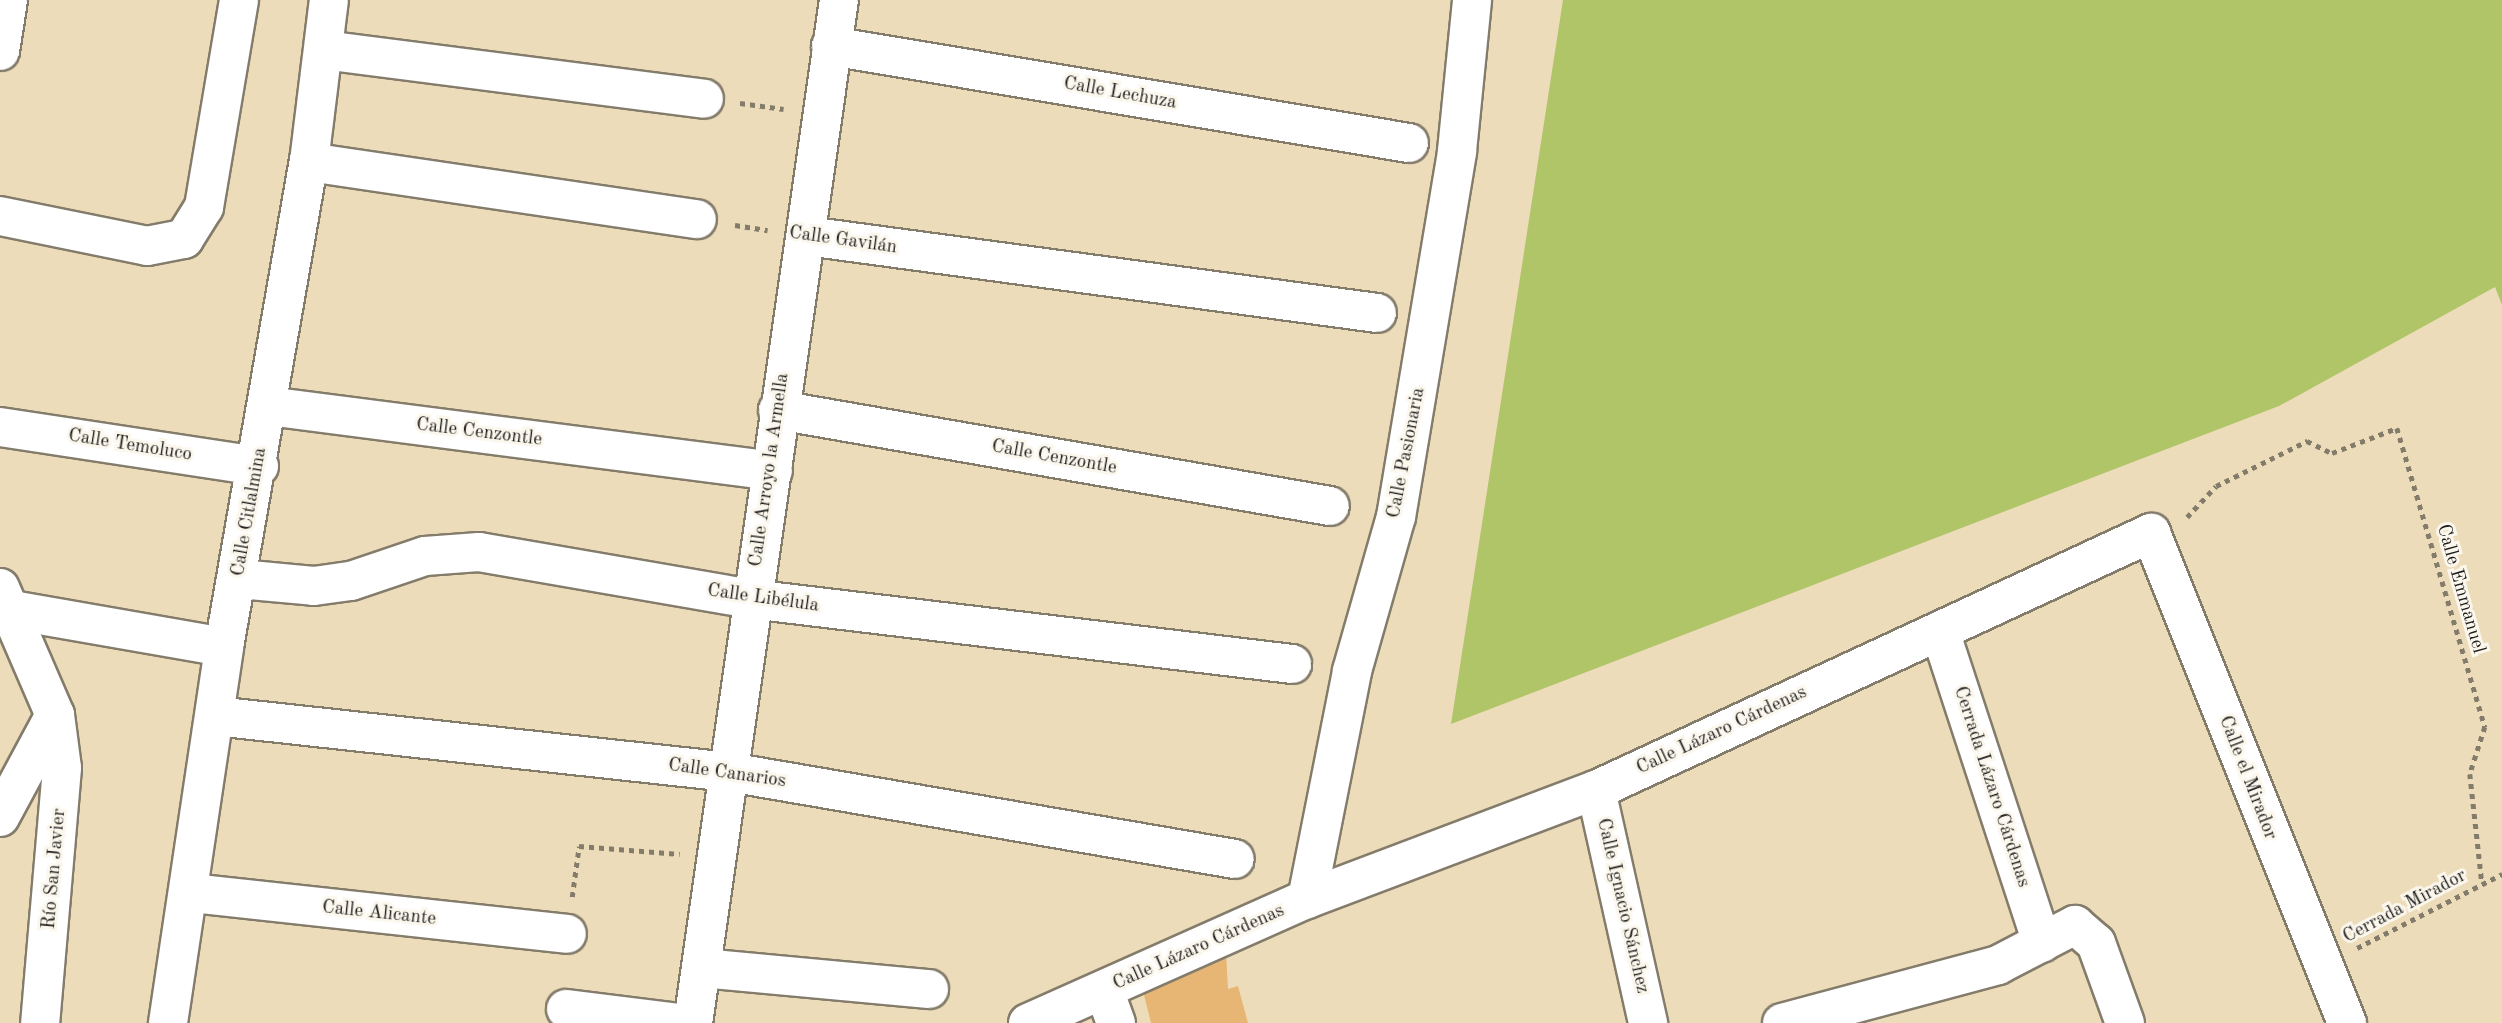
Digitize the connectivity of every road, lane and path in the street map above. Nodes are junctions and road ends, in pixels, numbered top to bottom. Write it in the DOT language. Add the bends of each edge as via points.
graph roads {
  1 [pos="8,0"];
  2 [pos="239,0"];
  3 [pos="329,0"];
  4 [pos="839,0"];
  5 [pos="1472,0"];
  6 [pos="831,46"];
  7 [pos="324,50"];
  8 [pos="0,51"];
  9 [pos="704,99"];
  10 [pos="822,114"];
  11 [pos="1409,143"];
  12 [pos="309,162"];
  13 [pos="0,216"];
  14 [pos="697,219"];
  15 [pos="807,236"];
  16 [pos="1377,313"];
  17 [pos="268,406"];
  18 [pos="778,410"];
  19 [pos="0,427"];
  20 [pos="259,466"];
  21 [pos="773,471"];
  22 [pos="1330,506"];
  23 [pos="2151,533"];
  24 [pos="239,579"];
  25 [pos="751,599"];
  26 [pos="3,602"];
  27 [pos="1940,631"];
  28 [pos="224,647"];
  29 [pos="1292,664"];
  30 [pos="55,715"];
  31 [pos="215,716"];
  32 [pos="729,772"];
  33 [pos="1596,790"];
  34 [pos="1,812"];
  35 [pos="579,846"];
  36 [pos="718,856"];
  37 [pos="1235,859"];
  38 [pos="2502,873"];
  39 [pos="2482,882"];
  40 [pos="191,893"];
  41 [pos="1307,899"];
  42 [pos="567,934"];
  43 [pos="2042,943"];
  44 [pos="2321,967"];
  45 [pos="702,968"];
  46 [pos="929,989"];
  47 [pos="1110,1007"];
  48 [pos="566,1009"];
  49 [pos="40,1023"];
  50 [pos="168,1023"];
  51 [pos="679,1023"];
  52 [pos="693,1023"];
  53 [pos="1028,1023"];
  54 [pos="1648,1023"];
  55 [pos="1782,1023"];
  56 [pos="2125,1023"];
  57 [pos="2347,1023"];
  1 -- 8 [label="street"];
  2 -- 13 [label="street" via="204,207 184,239 146,246"];
  3 -- 7 [label="street, Calle Citlalmina"];
  4 -- 6 [label="street, Calle Arroyo la Armella"];
  5 -- 41 [label="street, Calle Pasionaria" via="1455,164 1396,517 1352,671"];
  6 -- 10 [label="street, Calle Arroyo la Armella"];
  6 -- 11 [label="street, Calle Lechuza"];
  7 -- 9 [label="street"];
  7 -- 12 [label="street, Calle Citlalmina"];
  9 -- 10 [label="path"];
  10 -- 15 [label="street, Calle Arroyo la Armella"];
  12 -- 14 [label="street"];
  12 -- 17 [label="street, Calle Citlalmina"];
  14 -- 15 [label="path, Calle Gavilán"];
  15 -- 16 [label="street, Calle Gavilán"];
  15 -- 18 [label="street, Calle Arroyo la Armella"];
  17 -- 20 [label="street, Calle Citlalmina"];
  17 -- 21 [label="street, Calle Cenzontle"];
  18 -- 21 [label="street, Calle Arroyo la Armella"];
  18 -- 22 [label="street, Calle Cenzontle"];
  19 -- 20 [label="street, Calle Temoluco"];
  20 -- 24 [label="street, Calle Citlalmina"];
  21 -- 25 [label="street, Calle Arroyo la Armella"];
  23 -- 27 [label="street, Calle Lázaro Cárdenas"];
  23 -- 39 [label="path, Calle Emmanuel" via="2191,515 2217,486 2307,441 2332,453 2397,428 2485,727 2470,774"];
  23 -- 44 [label="street, Calle el Mirador"];
  24 -- 25 [label="street, Calle Libélula" via="326,584 425,556 479,552"];
  24 -- 28 [label="street, Calle Citlalmina"];
  25 -- 29 [label="street, Calle Libélula"];
  25 -- 32 [label="street, Calle Arroyo la Armella"];
  26 -- 28 [label="street"];
  26 -- 30 [label="street, Río San Javier"];
  27 -- 33 [label="street, Calle Lázaro Cárdenas"];
  27 -- 43 [label="street, Cerrada Lázaro Cárdenas"];
  28 -- 31 [label="street, Calle Citlalmina"];
  30 -- 34 [label="street"];
  30 -- 49 [label="street, Río San Javier" via="62,768 59,836"];
  31 -- 32 [label="street, Calle Canarios"];
  31 -- 40 [label="street, Calle Citlalmina"];
  32 -- 36 [label="street, Calle Arroyo la Armella"];
  32 -- 37 [label="street, Calle Canarios"];
  33 -- 41 [label="street, Calle Lázaro Cárdenas"];
  33 -- 54 [label="street, Calle Ignacio Sánchez"];
  35 -- 36 [label="path"];
  36 -- 45 [label="street, Calle Arroyo la Armella"];
  38 -- 39 [label="path, Cerrada Mirador"];
  39 -- 44 [label="path, Cerrada Mirador"];
  40 -- 42 [label="street, Calle Alicante"];
  40 -- 50 [label="street, Calle Citlalmina"];
  41 -- 47 [label="street, Calle Lázaro Cárdenas"];
  43 -- 55 [label="street" via="1998,965"];
  43 -- 56 [label="street" via="2075,925 2087,930"];
  44 -- 57 [label="street, Calle el Mirador"];
  45 -- 46 [label="street"];
  45 -- 52 [label="street, Calle Arroyo la Armella"];
  47 -- 53 [label="street, Calle Lázaro Cárdenas"];
  48 -- 51 [label="street"];
}
